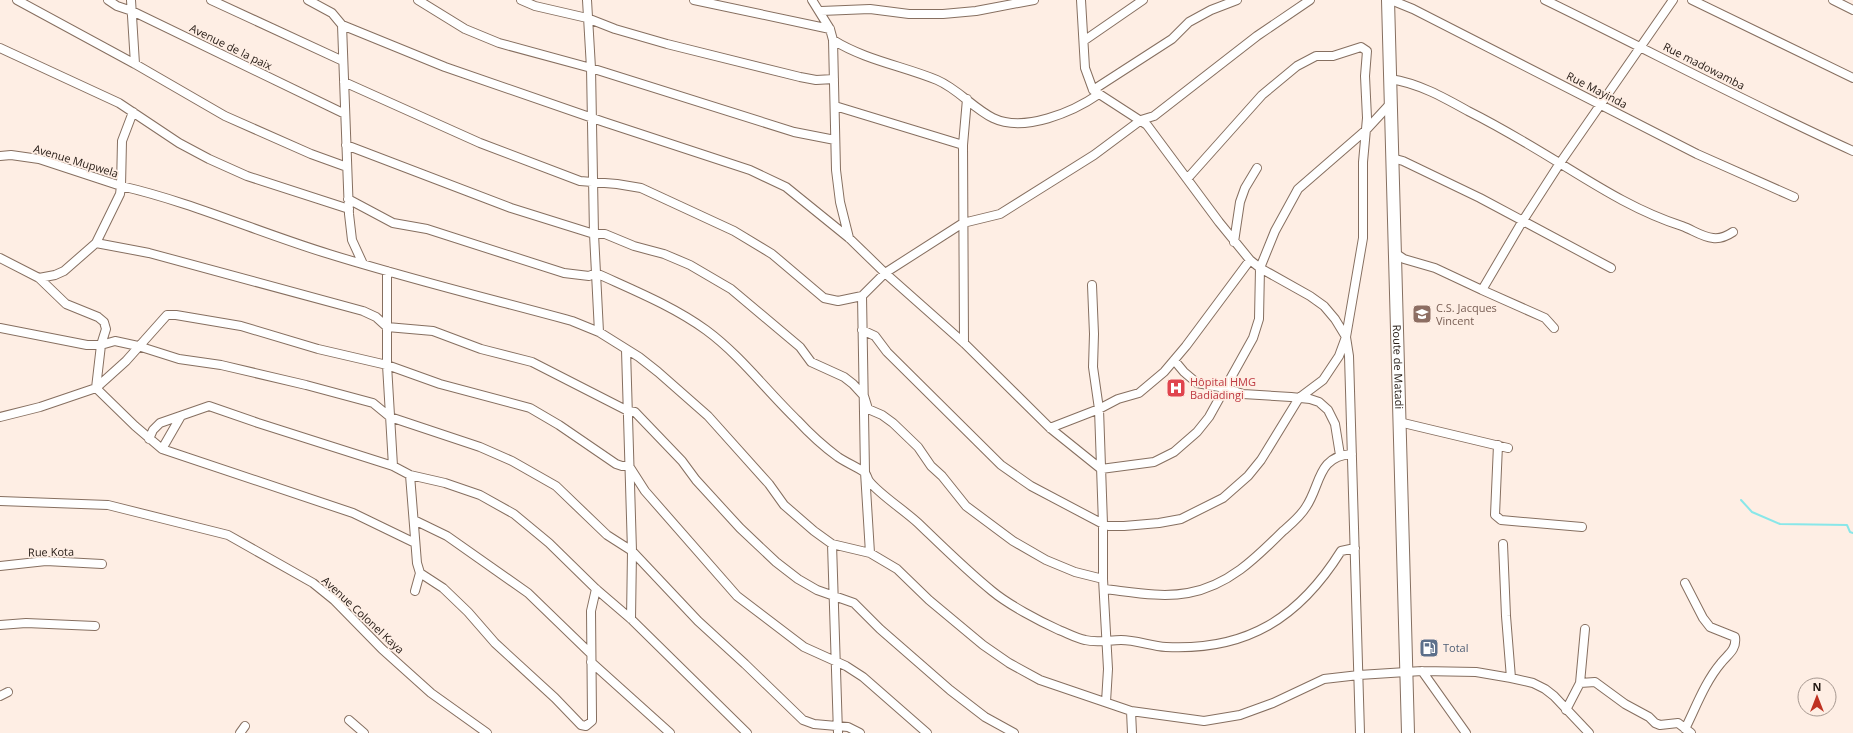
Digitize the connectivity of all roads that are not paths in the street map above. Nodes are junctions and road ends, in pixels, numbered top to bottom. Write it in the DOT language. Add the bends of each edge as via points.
graph roads {
  1 [pos="17,0"];
  2 [pos="108,0"];
  3 [pos="132,0"];
  4 [pos="211,0"];
  5 [pos="308,0"];
  6 [pos="418,0"];
  7 [pos="521,0"];
  8 [pos="587,0"];
  9 [pos="694,0"];
  10 [pos="812,0"];
  11 [pos="1034,0"];
  12 [pos="1081,0"];
  13 [pos="1144,0"];
  14 [pos="1237,0"];
  15 [pos="1310,0"];
  16 [pos="1388,0"];
  17 [pos="1391,0"];
  18 [pos="1545,0"];
  19 [pos="1673,0"];
  20 [pos="1692,0"];
  21 [pos="1833,0"];
  22 [pos="1853,10"];
  23 [pos="132,11"];
  24 [pos="821,11"];
  25 [pos="587,18"];
  26 [pos="342,25"];
  27 [pos="830,29"];
  28 [pos="833,40"];
  29 [pos="1085,40"];
  30 [pos="1641,46"];
  31 [pos="0,48"];
  32 [pos="343,61"];
  33 [pos="135,64"];
  34 [pos="591,68"];
  35 [pos="1853,78"];
  36 [pos="834,79"];
  37 [pos="1390,79"];
  38 [pos="344,82"];
  39 [pos="1096,92"];
  40 [pos="967,99"];
  41 [pos="1390,104"];
  42 [pos="1601,104"];
  43 [pos="835,106"];
  44 [pos="133,112"];
  45 [pos="345,114"];
  46 [pos="591,117"];
  47 [pos="1141,120"];
  48 [pos="1366,130"];
  49 [pos="835,140"];
  50 [pos="346,145"];
  51 [pos="963,145"];
  52 [pos="1853,151"];
  53 [pos="0,156"];
  54 [pos="1392,158"];
  55 [pos="1560,164"];
  56 [pos="347,167"];
  57 [pos="1256,168"];
  58 [pos="1187,180"];
  59 [pos="592,182"];
  60 [pos="121,186"];
  61 [pos="1794,197"];
  62 [pos="348,199"];
  63 [pos="348,209"];
  64 [pos="1522,222"];
  65 [pos="963,223"];
  66 [pos="1733,232"];
  67 [pos="594,234"];
  68 [pos="849,238"];
  69 [pos="1234,242"];
  70 [pos="96,243"];
  71 [pos="1395,253"];
  72 [pos="0,258"];
  73 [pos="1250,260"];
  74 [pos="363,264"];
  75 [pos="1260,268"];
  76 [pos="1611,268"];
  77 [pos="387,271"];
  78 [pos="596,273"];
  79 [pos="885,273"];
  80 [pos="39,278"];
  81 [pos="1092,285"];
  82 [pos="1482,290"];
  83 [pos="862,296"];
  84 [pos="387,326"];
  85 [pos="0,328"];
  86 [pos="1554,328"];
  87 [pos="862,330"];
  88 [pos="599,332"];
  89 [pos="1346,337"];
  90 [pos="964,343"];
  91 [pos="100,345"];
  92 [pos="138,346"];
  93 [pos="626,350"];
  94 [pos="1174,360"];
  95 [pos="387,365"];
  96 [pos="96,388"];
  97 [pos="1225,388"];
  98 [pos="864,396"];
  99 [pos="1300,398"];
  100 [pos="1099,409"];
  101 [pos="628,411"];
  102 [pos="181,416"];
  103 [pos="0,418"];
  104 [pos="390,418"];
  105 [pos="1399,422"];
  106 [pos="1050,428"];
  107 [pos="149,439"];
  108 [pos="1498,445"];
  109 [pos="1508,448"];
  110 [pos="162,449"];
  111 [pos="1352,454"];
  112 [pos="1340,455"];
  113 [pos="393,466"];
  114 [pos="629,466"];
  115 [pos="1101,468"];
  116 [pos="865,472"];
  117 [pos="410,475"];
  118 [pos="0,501"];
  119 [pos="414,520"];
  120 [pos="1103,524"];
  121 [pos="1582,527"];
  122 [pos="415,544"];
  123 [pos="832,544"];
  124 [pos="1503,544"];
  125 [pos="1355,548"];
  126 [pos="632,552"];
  127 [pos="870,553"];
  128 [pos="102,564"];
  129 [pos="0,566"];
  130 [pos="420,573"];
  131 [pos="1103,579"];
  132 [pos="1685,582"];
  133 [pos="596,589"];
  134 [pos="1104,589"];
  135 [pos="415,591"];
  136 [pos="834,596"];
  137 [pos="631,620"];
  138 [pos="0,626"];
  139 [pos="95,626"];
  140 [pos="1585,629"];
  141 [pos="1106,641"];
  142 [pos="590,653"];
  143 [pos="591,662"];
  144 [pos="836,662"];
  145 [pos="1422,671"];
  146 [pos="1407,673"];
  147 [pos="1359,675"];
  148 [pos="1512,678"];
  149 [pos="1580,683"];
  150 [pos="8,692"];
  151 [pos="0,696"];
  152 [pos="1106,702"];
  153 [pos="1566,710"];
  154 [pos="1131,711"];
  155 [pos="349,720"];
  156 [pos="838,729"];
  157 [pos="1688,731"];
  158 [pos="364,733"];
  159 [pos="487,733"];
  160 [pos="670,733"];
  161 [pos="747,733"];
  162 [pos="860,733"];
  163 [pos="927,733"];
  164 [pos="1014,733"];
  165 [pos="1132,733"];
  166 [pos="1360,733"];
  167 [pos="1408,733"];
  168 [pos="1466,733"];
  169 [pos="1589,733"];
  1 -- 33 [label="street"];
  2 -- 23 [label="street, Avenue de la paix"];
  3 -- 23 [label="street"];
  4 -- 32 [label="street"];
  5 -- 26 [label="street" via="332,13"];
  6 -- 34 [label="street" via="466,30 499,43"];
  7 -- 25 [label="street" via="535,6"];
  8 -- 25 [label="street"];
  9 -- 27 [label="street"];
  10 -- 24 [label="street"];
  11 -- 24 [label="street" via="976,11 943,14 909,14 870,9"];
  12 -- 29 [label="street"];
  13 -- 29 [label="street"];
  14 -- 39 [label="street" via="1189,22 1172,39"];
  15 -- 47 [label="street" via="1257,36 1154,116"];
  16 -- 37 [label="highway, Route de Matadi"];
  17 -- 42 [label="street, Rue Mayinda"];
  18 -- 30 [label="street, Rue madowamba"];
  19 -- 30 [label="street"];
  20 -- 35 [label="street"];
  21 -- 22 [label="street"];
  23 -- 33 [label="street"];
  23 -- 45 [label="street, Avenue de la paix"];
  24 -- 27 [label="street"];
  25 -- 34 [label="street"];
  25 -- 36 [label="street" via="667,44 800,77 816,80"];
  26 -- 32 [label="street"];
  26 -- 46 [label="street" via="444,67"];
  27 -- 28 [label="street"];
  28 -- 36 [label="street"];
  28 -- 40 [label="street" via="861,55 939,81"];
  29 -- 39 [label="street" via="1085,68"];
  30 -- 42 [label="street"];
  30 -- 52 [label="street, Rue madowamba" via="1793,124"];
  31 -- 44 [label="street" via="119,103"];
  32 -- 38 [label="street"];
  33 -- 56 [label="street" via="225,116"];
  34 -- 46 [label="street"];
  34 -- 49 [label="street" via="794,132"];
  36 -- 43 [label="street"];
  37 -- 41 [label="highway, Route de Matadi"];
  37 -- 55 [label="street" via="1434,93 1495,125"];
  38 -- 45 [label="street"];
  38 -- 59 [label="street" via="480,143 580,181"];
  39 -- 40 [label="street" via="1086,103 1030,122 994,118"];
  39 -- 47 [label="street"];
  40 -- 51 [label="street"];
  41 -- 48 [label="street"];
  41 -- 54 [label="highway, Route de Matadi"];
  42 -- 55 [label="street"];
  42 -- 61 [label="street, Rue Mayinda" via="1697,154"];
  43 -- 49 [label="street"];
  43 -- 51 [label="street"];
  44 -- 60 [label="street" via="122,141"];
  44 -- 63 [label="street" via="179,143 209,159 247,176"];
  45 -- 50 [label="street"];
  46 -- 59 [label="street"];
  46 -- 68 [label="street" via="750,170 786,187"];
  47 -- 58 [label="street"];
  47 -- 65 [label="street" via="1094,155 1000,214"];
  48 -- 58 [label="street" via="1366,51 1361,47 1333,56 1316,56 1297,66 1262,95"];
  48 -- 75 [label="street" via="1298,189 1275,231"];
  48 -- 89 [label="street" via="1362,162 1363,238"];
  49 -- 68 [label="street" via="840,202"];
  50 -- 56 [label="street"];
  50 -- 67 [label="street" via="510,208"];
  51 -- 65 [label="street"];
  53 -- 60 [label="street, Avenue Mupwela" via="39,159"];
  54 -- 64 [label="street" via="1480,198"];
  54 -- 71 [label="highway, Route de Matadi"];
  55 -- 64 [label="street"];
  55 -- 66 [label="street" via="1607,193 1702,236 1714,238"];
  56 -- 62 [label="street"];
  57 -- 69 [label="street" via="1240,202"];
  58 -- 69 [label="street"];
  59 -- 67 [label="street"];
  59 -- 83 [label="street" via="641,188 734,230 772,254 824,298 838,301"];
  60 -- 70 [label="street" via="120,194"];
  60 -- 74 [label="street, Avenue Mupwela" via="154,194"];
  62 -- 63 [label="street"];
  62 -- 78 [label="street" via="393,223 426,229 564,273 589,276"];
  63 -- 74 [label="street" via="352,240"];
  64 -- 76 [label="street"];
  64 -- 82 [label="street"];
  65 -- 79 [label="street"];
  65 -- 90 [label="street"];
  67 -- 78 [label="street"];
  67 -- 98 [label="street" via="605,234 634,246 664,254 690,265 731,289 800,347 812,362 844,377"];
  68 -- 79 [label="street"];
  69 -- 73 [label="street"];
  70 -- 80 [label="street" via="64,271"];
  70 -- 84 [label="street" via="149,253 363,311"];
  71 -- 82 [label="street"];
  71 -- 105 [label="highway, Route de Matadi"];
  72 -- 80 [label="street"];
  73 -- 75 [label="street"];
  73 -- 94 [label="street"];
  74 -- 77 [label="street, Avenue Mupwela"];
  75 -- 89 [label="street" via="1324,306"];
  75 -- 97 [label="street" via="1259,319 1253,338"];
  77 -- 84 [label="street"];
  77 -- 88 [label="street, Avenue Mupwela" via="572,321"];
  78 -- 88 [label="street"];
  78 -- 116 [label="street" via="667,307 706,330 742,360 798,422 836,456"];
  79 -- 83 [label="street"];
  79 -- 90 [label="street"];
  80 -- 91 [label="street" via="66,304 104,322 106,329"];
  81 -- 100 [label="street" via="1093,367"];
  82 -- 86 [label="street" via="1545,318"];
  83 -- 87 [label="street"];
  84 -- 95 [label="street"];
  84 -- 101 [label="street" via="433,331 481,350 532,362"];
  85 -- 91 [label="street" via="87,345"];
  87 -- 98 [label="street"];
  87 -- 120 [label="street" via="875,336 887,352 1001,465 1031,486"];
  88 -- 93 [label="street, Avenue Mupwela"];
  89 -- 99 [label="street" via="1339,356 1323,380"];
  89 -- 111 [label="street" via="1349,356"];
  90 -- 106 [label="street"];
  91 -- 92 [label="street" via="115,341"];
  91 -- 96 [label="street"];
  92 -- 95 [label="street" via="167,315 176,314 241,326 318,349"];
  92 -- 96 [label="street" via="126,362"];
  92 -- 104 [label="street" via="179,359 221,365 373,403"];
  93 -- 101 [label="street"];
  93 -- 123 [label="street, Avenue Mupwela" via="658,372 708,416 769,484 784,505"];
  94 -- 97 [label="street" via="1197,383"];
  94 -- 100 [label="street" via="1139,393 1118,399"];
  95 -- 104 [label="street"];
  95 -- 114 [label="street" via="440,384 530,408 616,464"];
  96 -- 103 [label="street"];
  96 -- 107 [label="street"];
  97 -- 99 [label="street" via="1243,394"];
  97 -- 115 [label="street" via="1209,417 1197,432 1174,452 1154,462"];
  98 -- 116 [label="street"];
  98 -- 131 [label="street" via="868,409 893,423 918,447 966,506 1013,541 1046,560 1075,572"];
  99 -- 112 [label="street" via="1319,402 1328,410 1335,424"];
  99 -- 120 [label="street" via="1261,460 1248,476 1223,498 1181,519 1124,526"];
  100 -- 106 [label="street"];
  100 -- 115 [label="street"];
  101 -- 114 [label="street"];
  101 -- 136 [label="street" via="635,412 740,528 776,562 798,579"];
  102 -- 107 [label="street" via="160,423"];
  102 -- 110 [label="street"];
  102 -- 113 [label="street" via="209,406"];
  104 -- 113 [label="street"];
  104 -- 126 [label="street" via="480,447 540,475 556,486 607,535"];
  105 -- 108 [label="street"];
  105 -- 146 [label="highway, Route de Matadi"];
  106 -- 115 [label="street"];
  107 -- 110 [label="street"];
  108 -- 109 [label="street"];
  108 -- 121 [label="street" via="1495,515 1500,520"];
  110 -- 122 [label="street" via="353,513"];
  111 -- 112 [label="street"];
  111 -- 125 [label="street"];
  112 -- 134 [label="street" via="1324,468 1307,507 1261,555 1243,569 1209,587 1188,593 1158,594"];
  113 -- 117 [label="street"];
  114 -- 126 [label="street"];
  114 -- 144 [label="street" via="646,491 737,596 804,647"];
  115 -- 120 [label="street"];
  116 -- 127 [label="street"];
  116 -- 141 [label="street" via="872,483 993,593 1045,624 1084,640"];
  117 -- 119 [label="street"];
  117 -- 133 [label="street" via="463,488 514,514 549,543"];
  118 -- 159 [label="street, Avenue Colonel Kaya" via="108,505 228,535 313,583 431,693"];
  119 -- 122 [label="street"];
  119 -- 142 [label="street" via="448,536 496,568 528,593"];
  120 -- 131 [label="street"];
  122 -- 130 [label="street"];
  123 -- 127 [label="street"];
  123 -- 136 [label="street"];
  124 -- 148 [label="street"];
  125 -- 141 [label="street" via="1341,552 1306,598 1289,612 1260,630 1236,640 1180,648 1122,640"];
  125 -- 147 [label="street"];
  126 -- 137 [label="street"];
  126 -- 156 [label="street" via="698,621 790,709 803,720"];
  127 -- 152 [label="street" via="897,569 929,600 1008,663 1040,680"];
  128 -- 129 [label="street, Rue Kota" via="46,561"];
  130 -- 135 [label="street"];
  130 -- 143 [label="street" via="443,588 500,647 581,725 586,726 592,721"];
  131 -- 134 [label="street"];
  132 -- 157 [label="street" via="1710,628 1735,637 1736,642 1731,653 1717,668"];
  133 -- 137 [label="street"];
  133 -- 142 [label="street" via="591,611"];
  134 -- 141 [label="street"];
  136 -- 144 [label="street"];
  136 -- 164 [label="street" via="854,603 950,690 985,717"];
  137 -- 161 [label="street"];
  138 -- 139 [label="street" via="26,623"];
  140 -- 149 [label="street"];
  141 -- 152 [label="street"];
  142 -- 143 [label="street"];
  143 -- 160 [label="street"];
  144 -- 156 [label="street"];
  144 -- 163 [label="street" via="863,677"];
  145 -- 146 [label="street"];
  145 -- 148 [label="street" via="1476,672"];
  145 -- 168 [label="street"];
  146 -- 147 [label="street"];
  146 -- 167 [label="highway, Route de Matadi"];
  147 -- 154 [label="street" via="1324,679 1273,703 1233,716 1204,721"];
  147 -- 166 [label="street"];
  148 -- 153 [label="street" via="1533,683 1545,690"];
  149 -- 153 [label="street"];
  149 -- 157 [label="street" via="1595,682 1625,704 1650,717 1655,723 1678,723"];
  150 -- 151 [label="street"];
  152 -- 154 [label="street"];
  153 -- 169 [label="street"];
  154 -- 165 [label="street"];
  155 -- 158 [label="street"];
  156 -- 162 [label="street" via="848,727"];
}
